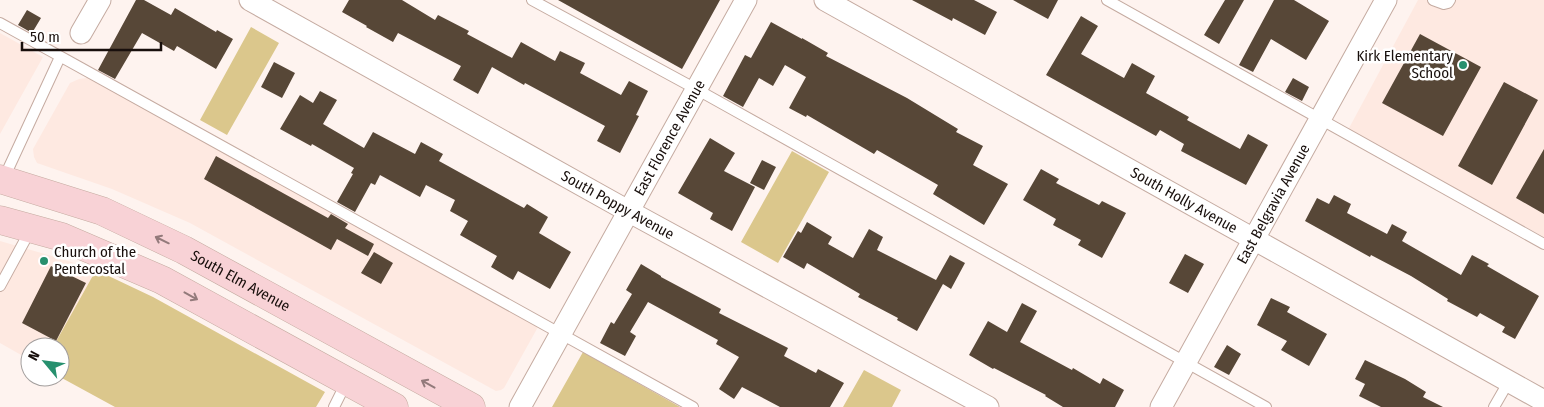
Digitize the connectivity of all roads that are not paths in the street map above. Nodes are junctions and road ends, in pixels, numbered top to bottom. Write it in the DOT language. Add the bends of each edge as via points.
graph roads {
  1 [pos="100,0"];
  2 [pos="250,0"];
  3 [pos="532,0"];
  4 [pos="746,0"];
  5 [pos="824,0"];
  6 [pos="1106,0"];
  7 [pos="1386,0"];
  8 [pos="1433,0"];
  9 [pos="1450,0"];
  10 [pos="0,23"];
  11 [pos="81,33"];
  12 [pos="60,57"];
  13 [pos="696,89"];
  14 [pos="1320,120"];
  15 [pos="2,180"];
  16 [pos="628,212"];
  17 [pos="0,220"];
  18 [pos="31,228"];
  19 [pos="1254,238"];
  20 [pos="1544,244"];
  21 [pos="0,286"];
  22 [pos="561,334"];
  23 [pos="1186,362"];
  24 [pos="347,381"];
  25 [pos="1509,381"];
  26 [pos="1544,400"];
  27 [pos="334,407"];
  28 [pos="394,407"];
  29 [pos="471,407"];
  30 [pos="520,407"];
  31 [pos="693,407"];
  32 [pos="988,407"];
  33 [pos="1161,407"];
  34 [pos="1266,407"];
  35 [pos="1494,407"];
  1 -- 11 [label="street"];
  2 -- 16 [label="street, South Poppy Avenue"];
  3 -- 13 [label="lane"];
  4 -- 13 [label="street, East Florence Avenue"];
  5 -- 19 [label="street, South Holly Avenue"];
  6 -- 14 [label="lane"];
  7 -- 14 [label="street, East Belgravia Avenue"];
  8 -- 9 [label="lane" via="1444,4"];
  10 -- 12 [label="lane"];
  12 -- 15 [label="lane"];
  12 -- 22 [label="lane"];
  13 -- 16 [label="street, East Florence Avenue"];
  13 -- 23 [label="lane"];
  14 -- 19 [label="street, East Belgravia Avenue"];
  14 -- 20 [label="lane"];
  29 -- 15 [label="main road, South Elm Avenue, one-way" via="184,250 102,211"];
  16 -- 22 [label="street, East Florence Avenue"];
  16 -- 32 [label="street, South Poppy Avenue"];
  17 -- 18 [label="main road"];
  18 -- 21 [label="lane"];
  18 -- 24 [label="main road, one-way" via="62,237 162,280"];
  19 -- 23 [label="street, East Belgravia Avenue"];
  19 -- 25 [label="street, South Holly Avenue"];
  22 -- 30 [label="street, East Florence Avenue"];
  22 -- 31 [label="lane"];
  23 -- 33 [label="street, East Belgravia Avenue"];
  23 -- 34 [label="lane"];
  24 -- 27 [label="lane"];
  24 -- 28 [label="main road"];
  25 -- 26 [label="street, South Holly Avenue"];
  25 -- 35 [label="lane"];
}
